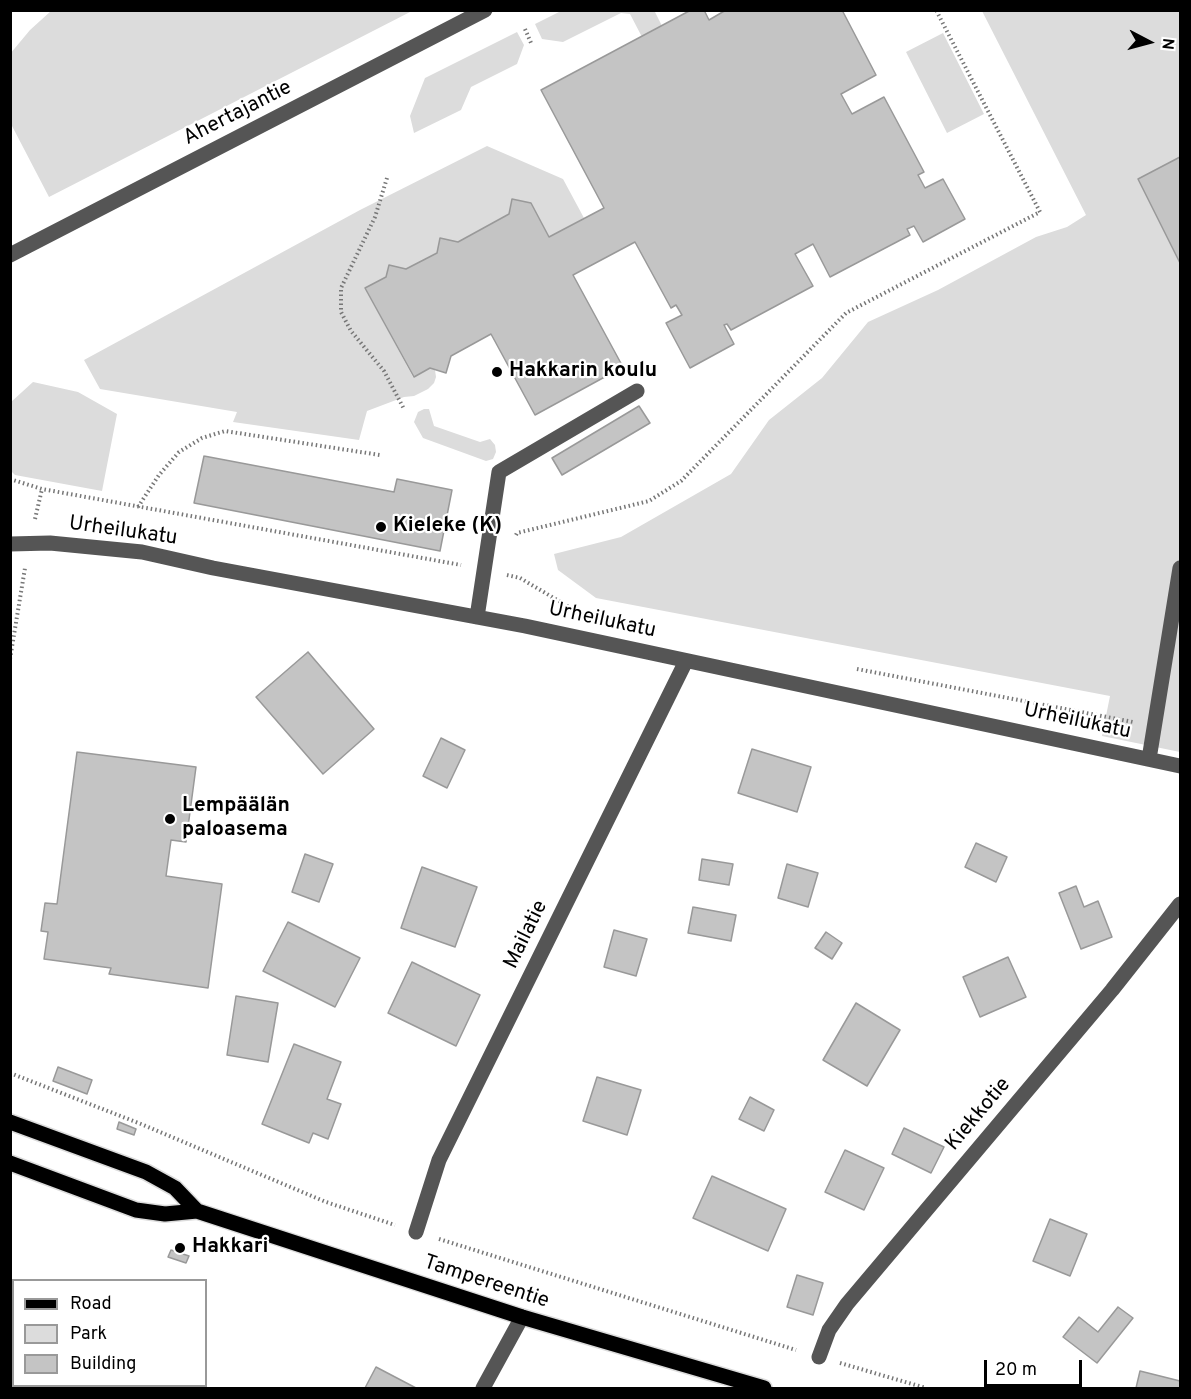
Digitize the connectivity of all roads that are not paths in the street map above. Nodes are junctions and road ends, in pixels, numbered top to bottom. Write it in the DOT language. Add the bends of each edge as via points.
graph roads {
  1 [pos="485,10"];
  2 [pos="10,255"];
  3 [pos="637,391"];
  4 [pos="10,544"];
  5 [pos="1180,568"];
  6 [pos="477,617"];
  7 [pos="686,661"];
  8 [pos="1149,759"];
  9 [pos="1180,766"];
  10 [pos="1180,904"];
  11 [pos="10,1122"];
  12 [pos="10,1163"];
  13 [pos="197,1211"];
  14 [pos="416,1232"];
  15 [pos="522,1317"];
  16 [pos="819,1357"];
  17 [pos="483,1389"];
  18 [pos="764,1389"];
  1 -- 2 [label="street, Ahertajantie"];
  3 -- 6 [label="street" via="500,472"];
  4 -- 6 [label="street, Urheilukatu" via="142,552"];
  5 -- 8 [label="street"];
  6 -- 7 [label="street, Urheilukatu"];
  7 -- 8 [label="street, Urheilukatu"];
  7 -- 14 [label="street, Mailatie" via="439,1160"];
  8 -- 9 [label="street, Urheilukatu"];
  10 -- 16 [label="street, Kiekkotie" via="847,1304 829,1330"];
  11 -- 13 [label="main road, Tampereentie" via="146,1172 174,1188"];
  12 -- 13 [label="main road, Tampereentie" via="136,1210 165,1214"];
  13 -- 15 [label="main road, Tampereentie"];
  15 -- 17 [label="street"];
  15 -- 18 [label="main road, Tampereentie"];
}
